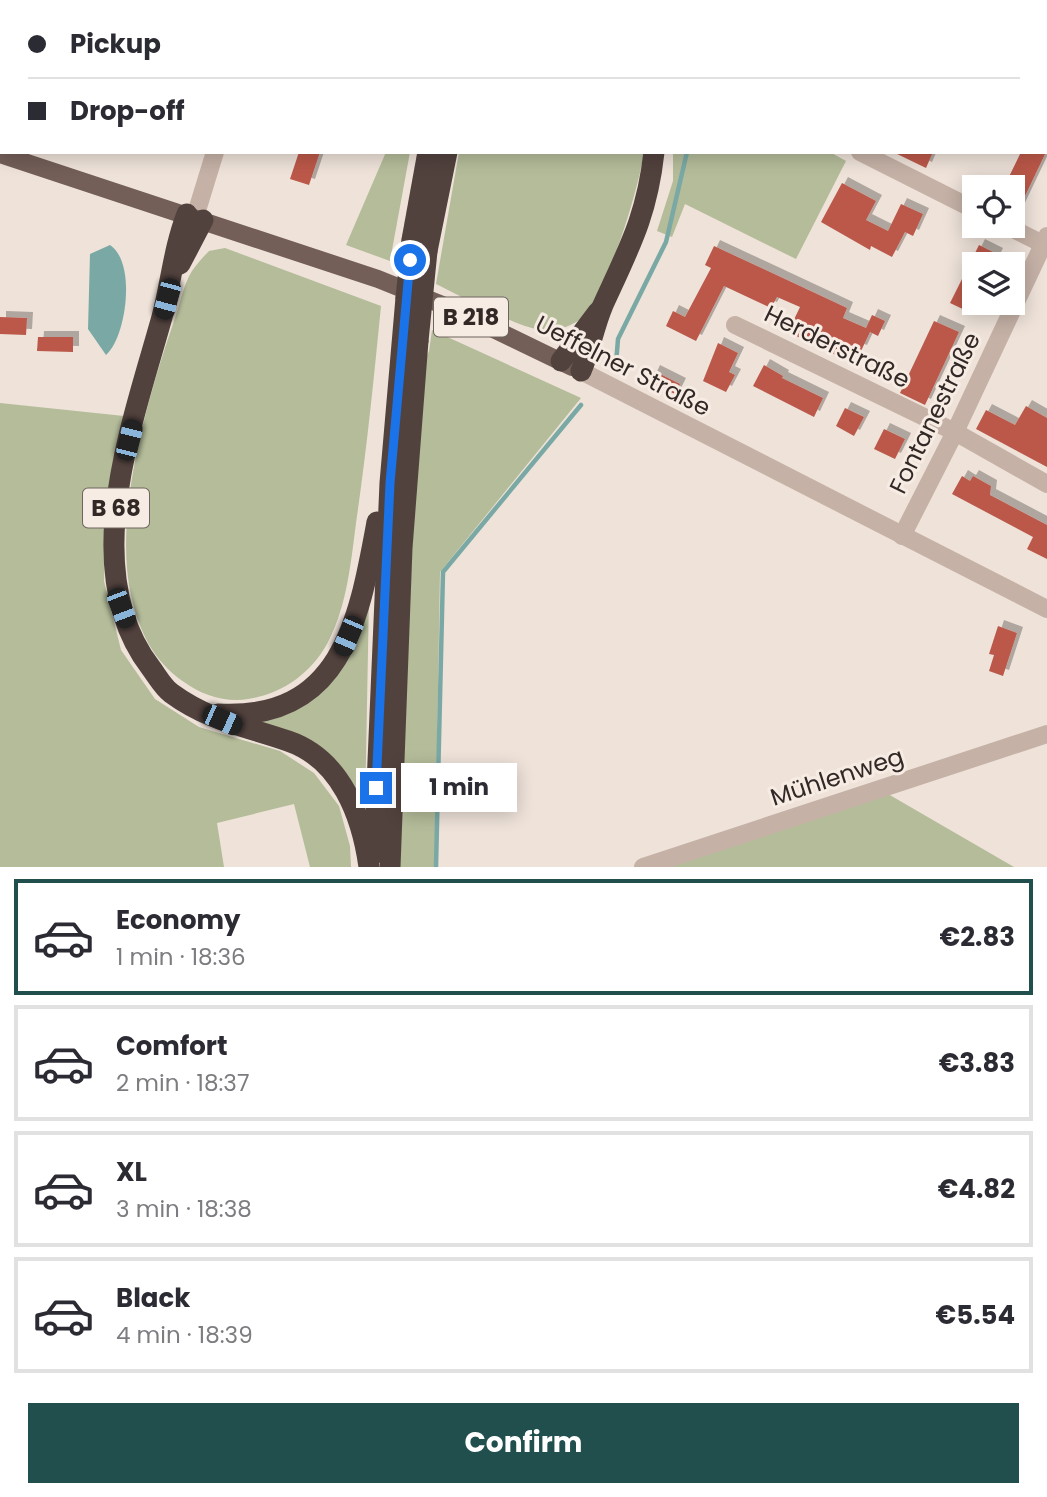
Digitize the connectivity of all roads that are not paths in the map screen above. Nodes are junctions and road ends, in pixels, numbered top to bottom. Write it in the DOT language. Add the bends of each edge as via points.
graph roads {
  1 [pos="0,154"];
  2 [pos="214,154"];
  3 [pos="428,154"];
  4 [pos="434,154"];
  5 [pos="446,154"];
  6 [pos="654,154"];
  7 [pos="870,155"];
  8 [pos="962,203"];
  9 [pos="195,217"];
  10 [pos="1025,233"];
  11 [pos="1046,242"];
  12 [pos="420,246"];
  13 [pos="602,308"];
  14 [pos="735,325"];
  15 [pos="410,337"];
  16 [pos="561,361"];
  17 [pos="581,371"];
  18 [pos="955,432"];
  19 [pos="390,483"];
  20 [pos="1047,484"];
  21 [pos="902,536"];
  22 [pos="1047,609"];
  23 [pos="206,713"];
  24 [pos="1047,734"];
  25 [pos="652,866"];
  26 [pos="372,867"];
  27 [pos="390,867"];
  1 -- 9 [label="main road, Ueffelner Straße / B 218"];
  2 -- 9 [label="street"];
  3 -- 12 [label="highway, B 68"];
  4 -- 12 [label="highway, B 68"];
  5 -- 12 [label="highway"];
  6 -- 13 [label="highway" via="642,219"];
  7 -- 8 [label="street"];
  9 -- 16 [label="main road, Ueffelner Straße / B 218" via="438,303"];
  9 -- 23 [label="highway, B 68" via="173,275 123,463 115,512 115,559 121,608 136,649 169,691"];
  10 -- 11 [label="street"];
  11 -- 18 [label="street, Fontanestraße"];
  12 -- 15 [label="highway, B 68, bridge"];
  13 -- 16 [label="highway"];
  13 -- 17 [label="highway"];
  14 -- 18 [label="street, Herderstraße"];
  15 -- 19 [label="highway, B 68"];
  15 -- 27 [label="highway, B 68"];
  16 -- 17 [label="main road, Ueffelner Straße / B 218"];
  17 -- 21 [label="street, Ueffelner Straße"];
  18 -- 20 [label="street, Herderstraße"];
  18 -- 21 [label="street, Fontanestraße"];
  19 -- 23 [label="highway, B 68" via="378,514 355,618 323,680 302,697 275,709 242,715"];
  19 -- 26 [label="highway, B 68"];
  21 -- 22 [label="street, Ueffelner Straße"];
  23 -- 26 [label="highway, B 68" via="239,728 290,741 323,759 347,791"];
  24 -- 25 [label="street, Mühlenweg"];
}
